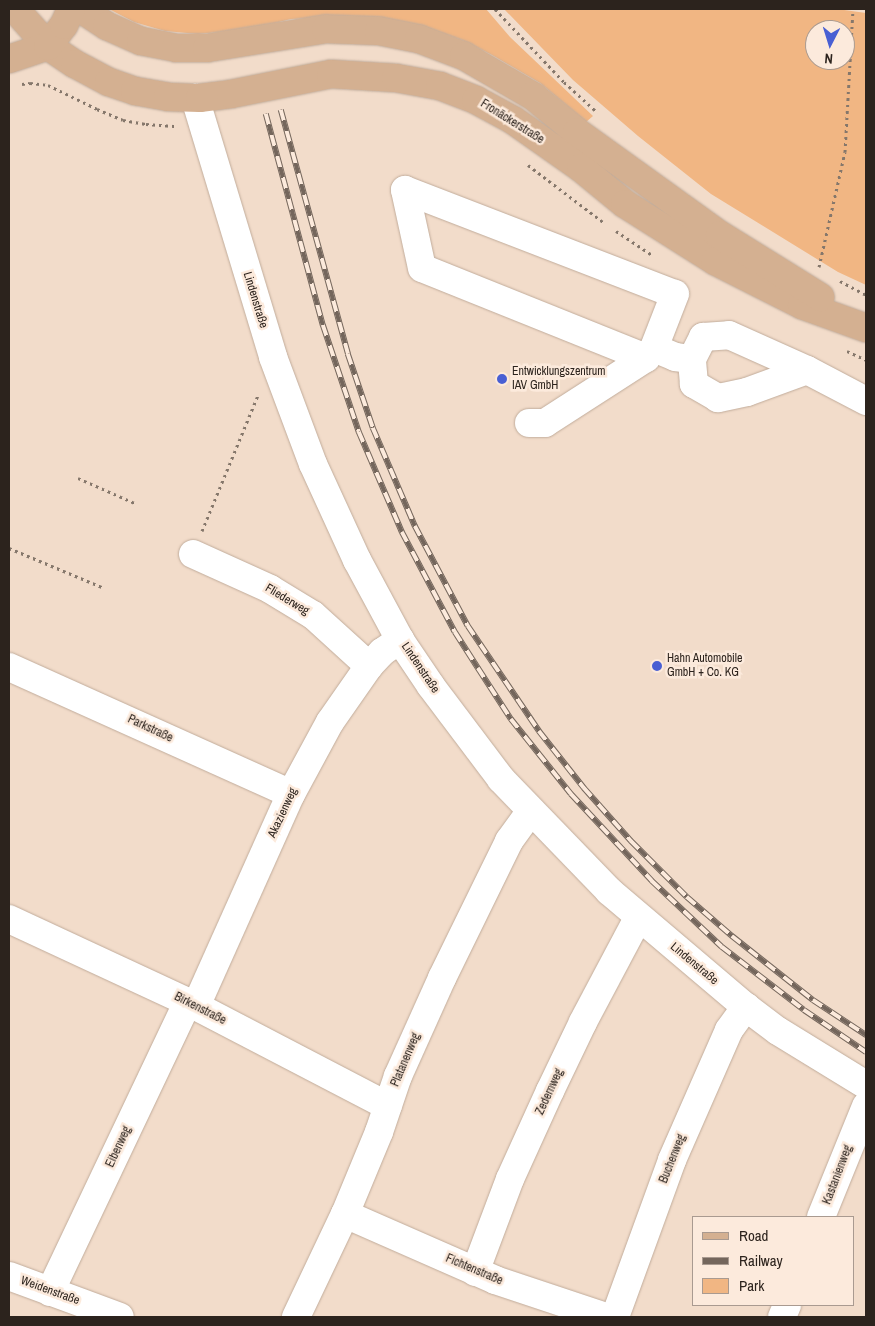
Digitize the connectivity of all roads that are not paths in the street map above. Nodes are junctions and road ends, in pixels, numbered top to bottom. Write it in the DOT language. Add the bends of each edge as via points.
graph roads {
  1 [pos="58,9"];
  2 [pos="71,9"];
  3 [pos="80,9"];
  4 [pos="16,18"];
  5 [pos="48,46"];
  6 [pos="9,59"];
  7 [pos="195,98"];
  8 [pos="862,326"];
  9 [pos="650,353"];
  10 [pos="692,359"];
  11 [pos="807,370"];
  12 [pos="866,401"];
  13 [pos="529,423"];
  14 [pos="192,554"];
  15 [pos="400,640"];
  16 [pos="369,666"];
  17 [pos="9,667"];
  18 [pos="290,794"];
  19 [pos="531,811"];
  20 [pos="638,918"];
  21 [pos="9,919"];
  22 [pos="192,1004"];
  23 [pos="746,1007"];
  24 [pos="866,1085"];
  25 [pos="388,1106"];
  26 [pos="866,1106"];
  27 [pos="345,1214"];
  28 [pos="821,1216"];
  29 [pos="475,1272"];
  30 [pos="9,1276"];
  31 [pos="50,1292"];
  32 [pos="120,1317"];
  33 [pos="296,1317"];
  34 [pos="606,1317"];
  35 [pos="615,1317"];
  1 -- 4 [label="main road"];
  2 -- 5 [label="main road" via="64,25"];
  3 -- 8 [label="main road, Fronäckerstraße" via="107,26 141,41 176,48 207,48 326,29 379,31 419,39 464,56 533,96 577,132 720,235"];
  4 -- 5 [label="main road, Fronäckerstraße"];
  5 -- 6 [label="main road"];
  5 -- 7 [label="main road, Fronäckerstraße" via="108,82 135,91"];
  7 -- 8 [label="main road, Fronäckerstraße" via="331,74 396,78 440,86 476,100 513,120 625,204 715,261 802,305"];
  7 -- 15 [label="street, Lindenstraße" via="273,357 313,464 333,511"];
  9 -- 9 [label="street" via="675,294 405,190 422,268"];
  9 -- 10 [label="street"];
  9 -- 13 [label="street" via="545,423"];
  10 -- 11 [label="street" via="703,337 729,335"];
  10 -- 11 [label="street" via="694,384 718,398 747,392"];
  11 -- 12 [label="street"];
  14 -- 16 [label="street, Fliederweg" via="270,589 313,615"];
  15 -- 16 [label="street, Akazienweg"];
  15 -- 19 [label="street, Lindenstraße" via="501,779"];
  16 -- 18 [label="street, Akazienweg" via="330,722"];
  17 -- 18 [label="street, Parkstraße"];
  18 -- 22 [label="street, Akazienweg"];
  19 -- 20 [label="street, Lindenstraße"];
  19 -- 25 [label="street, Platanenweg" via="509,841 442,978"];
  20 -- 23 [label="street, Lindenstraße"];
  20 -- 29 [label="street, Zedernweg" via="550,1091 510,1179"];
  21 -- 22 [label="street, Birkenstraße"];
  22 -- 25 [label="street, Birkenstraße"];
  22 -- 31 [label="street, Eibenweg"];
  23 -- 24 [label="street, Lindenstraße" via="778,1031"];
  23 -- 35 [label="street, Buchenweg" via="729,1030 672,1160"];
  25 -- 27 [label="street, Platanenweg"];
  26 -- 28 [label="street, Kastanienweg"];
  27 -- 29 [label="street, Fichtenstraße"];
  27 -- 33 [label="street, Platanenweg"];
  29 -- 34 [label="street, Fichtenstraße"];
  30 -- 31 [label="street, Weidenstraße"];
  31 -- 32 [label="street, Weidenstraße"];
}
